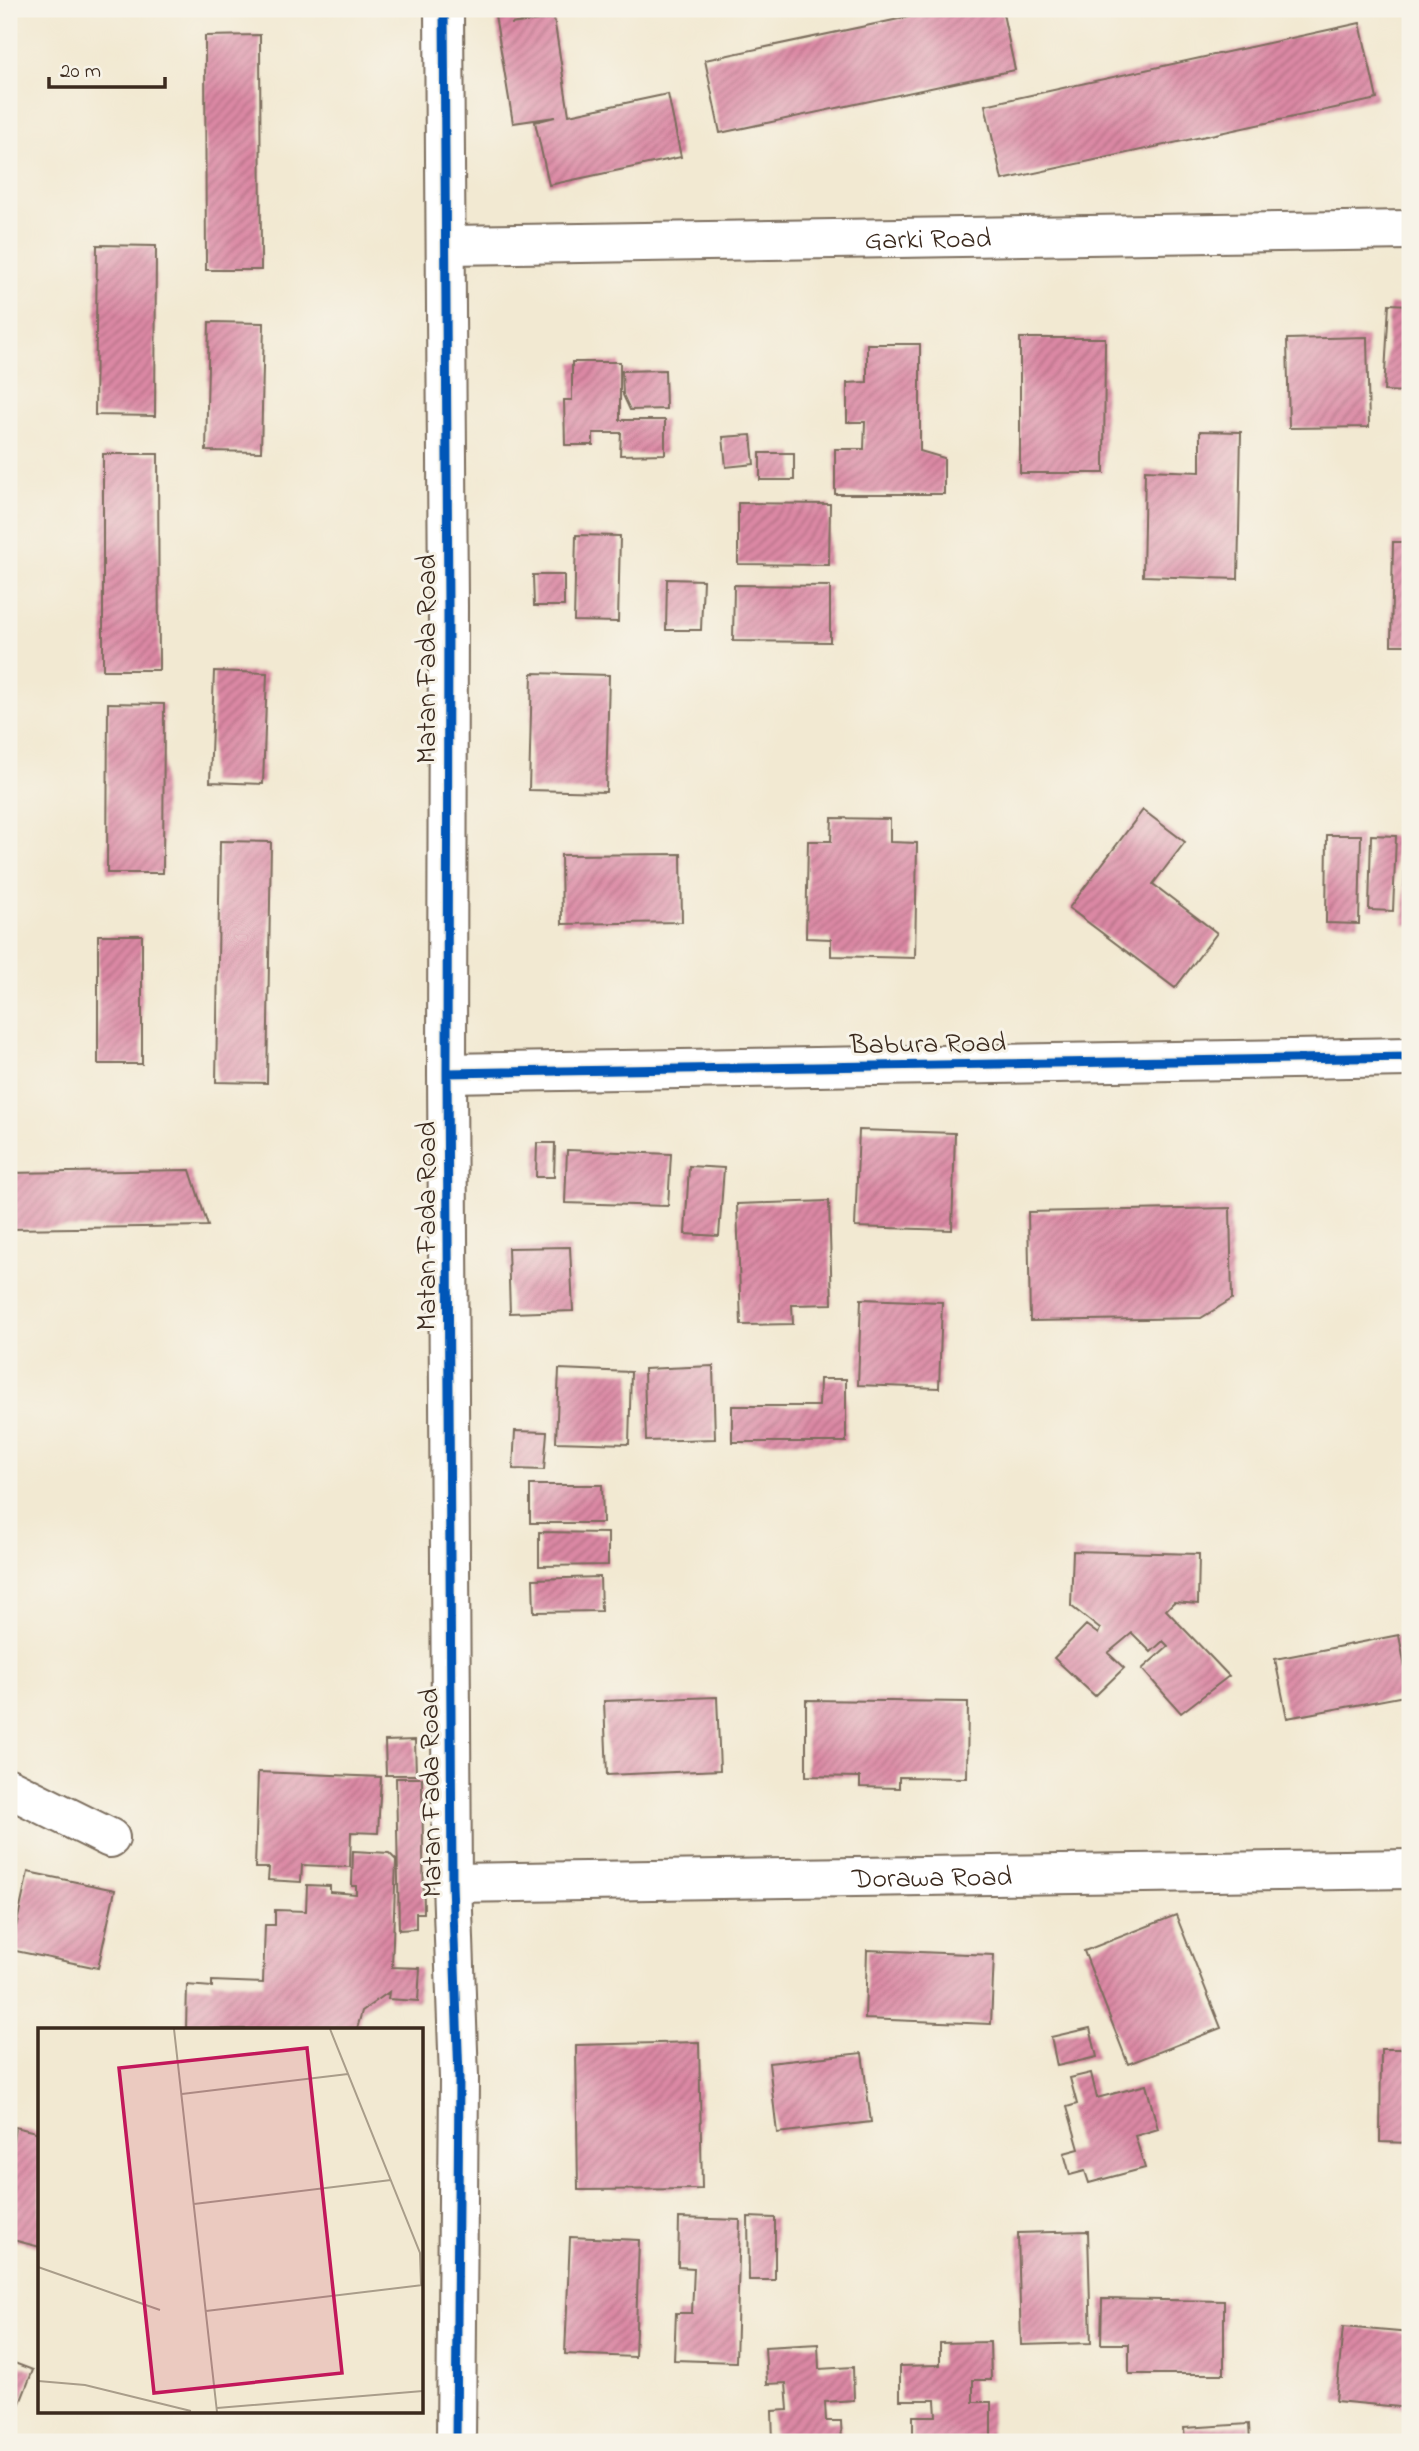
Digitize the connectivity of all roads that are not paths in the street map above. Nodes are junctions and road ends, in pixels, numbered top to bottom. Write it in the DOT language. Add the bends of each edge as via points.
graph roads {
  1 [pos="444,9"];
  2 [pos="1410,230"];
  3 [pos="447,245"];
  4 [pos="1410,1057"];
  5 [pos="447,1073"];
  6 [pos="9,1788"];
  7 [pos="110,1838"];
  8 [pos="1410,1869"];
  9 [pos="452,1883"];
  10 [pos="456,2442"];
  1 -- 3 [label="street, Matan Fada Road"];
  2 -- 3 [label="street, Garki Road"];
  3 -- 5 [label="street, Matan Fada Road"];
  4 -- 5 [label="street, Babura Road"];
  5 -- 9 [label="street, Matan Fada Road"];
  6 -- 7 [label="street"];
  8 -- 9 [label="street, Dorawa Road"];
  9 -- 10 [label="street, Matan Fada Road" via="459,2078"];
}
